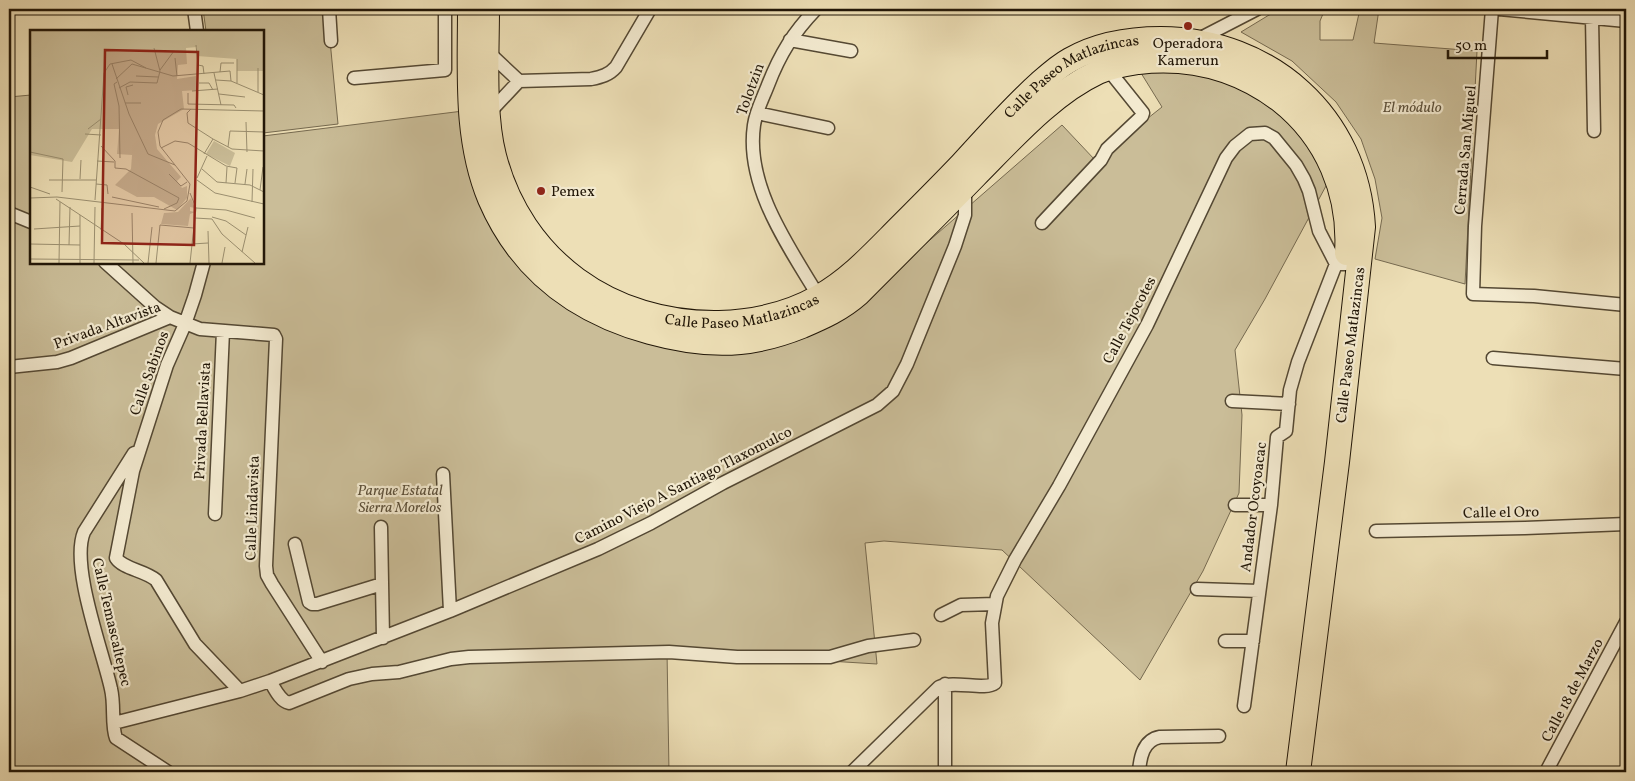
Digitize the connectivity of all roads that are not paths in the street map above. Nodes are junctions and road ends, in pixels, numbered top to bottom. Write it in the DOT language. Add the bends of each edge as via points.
graph roads {
  1 [pos="194,9"];
  2 [pos="329,9"];
  3 [pos="445,9"];
  4 [pos="470,9"];
  5 [pos="487,9"];
  6 [pos="650,9"];
  7 [pos="816,9"];
  8 [pos="1257,9"];
  9 [pos="1492,9"];
  10 [pos="1499,9"];
  11 [pos="1592,18"];
  12 [pos="1626,21"];
  13 [pos="197,30"];
  14 [pos="790,40"];
  15 [pos="331,41"];
  16 [pos="1196,41"];
  17 [pos="487,51"];
  18 [pos="851,51"];
  19 [pos="1107,68"];
  20 [pos="354,78"];
  21 [pos="519,81"];
  22 [pos="757,113"];
  23 [pos="488,114"];
  24 [pos="828,128"];
  25 [pos="1594,131"];
  26 [pos="962,176"];
  27 [pos="9,213"];
  28 [pos="30,222"];
  29 [pos="1042,223"];
  30 [pos="107,264"];
  31 [pos="204,264"];
  32 [pos="1341,264"];
  33 [pos="819,297"];
  34 [pos="1626,305"];
  35 [pos="170,317"];
  36 [pos="185,324"];
  37 [pos="223,331"];
  38 [pos="276,339"];
  39 [pos="1493,358"];
  40 [pos="9,368"];
  41 [pos="1626,370"];
  42 [pos="1232,401"];
  43 [pos="1289,404"];
  44 [pos="143,438"];
  45 [pos="443,474"];
  46 [pos="1235,505"];
  47 [pos="1271,505"];
  48 [pos="215,514"];
  49 [pos="1626,524"];
  50 [pos="381,527"];
  51 [pos="1376,531"];
  52 [pos="294,544"];
  53 [pos="382,584"];
  54 [pos="1197,589"];
  55 [pos="1260,591"];
  56 [pos="995,604"];
  57 [pos="450,611"];
  58 [pos="941,615"];
  59 [pos="1626,622"];
  60 [pos="383,638"];
  61 [pos="914,640"];
  62 [pos="1225,641"];
  63 [pos="1253,641"];
  64 [pos="322,662"];
  65 [pos="270,681"];
  66 [pos="945,684"];
  67 [pos="240,691"];
  68 [pos="1244,706"];
  69 [pos="114,723"];
  70 [pos="1219,736"];
  71 [pos="168,772"];
  72 [pos="852,772"];
  73 [pos="945,772"];
  74 [pos="1139,772"];
  75 [pos="1282,772"];
  76 [pos="1298,772"];
  77 [pos="1546,772"];
  1 -- 13 [label="street"];
  2 -- 15 [label="street"];
  3 -- 20 [label="street" via="445,70"];
  4 -- 26 [label="highway, Calle Paseo Matlazincas" via="472,134 490,199 508,233 542,275 582,305 612,320 661,335 699,342 738,342 770,337 824,317 848,302"];
  5 -- 17 [label="highway, Calle Paseo Matlazincas"];
  6 -- 21 [label="street" via="610,73 591,79"];
  7 -- 14 [label="street, Tolotzin"];
  8 -- 16 [label="street"];
  9 -- 34 [label="street, Cerrada San Miguel" via="1475,226 1473,294"];
  10 -- 11 [label="street"];
  11 -- 12 [label="street"];
  11 -- 25 [label="street"];
  14 -- 18 [label="street"];
  14 -- 22 [label="street, Tolotzin" via="775,67"];
  16 -- 26 [label="highway, Calle Paseo Matlazincas" via="1126,41 1101,46 1069,60 1024,97"];
  16 -- 76 [label="highway, Calle Paseo Matlazincas" via="1225,48 1263,64 1309,98 1342,145 1355,181 1362,215 1362,249"];
  17 -- 21 [label="street"];
  17 -- 23 [label="highway, Calle Paseo Matlazincas"];
  19 -- 26 [label="highway, Calle Paseo Matlazincas" via="1057,99 1012,139"];
  19 -- 29 [label="street" via="1143,113 1142,116 1107,149 1101,160"];
  19 -- 32 [label="highway, Calle Paseo Matlazincas" via="1148,61 1213,66 1250,80 1297,114 1321,144 1339,182 1347,247"];
  21 -- 23 [label="street"];
  22 -- 24 [label="street"];
  22 -- 33 [label="street, Tolotzin" via="753,148 763,196"];
  23 -- 33 [label="highway, Calle Paseo Matlazincas" via="494,157 520,216 544,249 565,270 580,284 606,299 657,317 703,323 770,317"];
  26 -- 33 [label="highway, Calle Paseo Matlazincas" via="850,276"];
  26 -- 57 [label="street, Camino Viejo A Santiago Tlaxomulco" via="966,206 962,229 907,364 886,398 598,549"];
  27 -- 28 [label="street"];
  30 -- 35 [label="street"];
  31 -- 36 [label="street, Calle Sabinos"];
  32 -- 43 [label="street, Andador Ocoyoacac" via="1304,344"];
  32 -- 56 [label="street, Calle Tejocotes" via="1319,231 1309,191 1287,152 1269,134 1256,133 1244,138 1226,158 1147,325 1015,560"];
  32 -- 75 [label="highway, Calle Paseo Matlazincas" via="1306,592"];
  35 -- 36 [label="street, Privada Altavista"];
  35 -- 40 [label="street, Privada Altavista" via="71,358"];
  36 -- 37 [label="street, Privada Altavista"];
  36 -- 44 [label="street, Calle Sabinos" via="167,364"];
  37 -- 38 [label="street, Privada Altavista" via="272,334"];
  37 -- 48 [label="street, Privada Bellavista"];
  38 -- 64 [label="street, Calle Lindavista" via="267,575"];
  39 -- 41 [label="street"];
  42 -- 43 [label="street"];
  43 -- 47 [label="street, Andador Ocoyoacac" via="1286,431 1277,437"];
  44 -- 67 [label="street" via="130,485 117,561 156,580 195,644"];
  44 -- 69 [label="street, Calle Temascaltepec" via="84,532 80,545 83,580 113,698"];
  45 -- 57 [label="street"];
  46 -- 47 [label="street"];
  47 -- 55 [label="street, Andador Ocoyoacac"];
  49 -- 51 [label="street, Calle el Oro"];
  50 -- 53 [label="street"];
  52 -- 53 [label="street" via="312,604"];
  53 -- 60 [label="street"];
  54 -- 55 [label="street"];
  55 -- 63 [label="street, Andador Ocoyoacac"];
  56 -- 58 [label="street" via="961,605"];
  56 -- 66 [label="street, Calle Tejocotes" via="992,623 994,685"];
  57 -- 60 [label="street, Camino Viejo A Santiago Tlaxomulco"];
  59 -- 77 [label="street, Calle 18 de Marzo"];
  60 -- 64 [label="street, Camino Viejo A Santiago Tlaxomulco"];
  61 -- 65 [label="street" via="868,646 830,657 737,657 669,652 469,657 349,679 289,703 282,699"];
  62 -- 63 [label="street"];
  63 -- 68 [label="street, Andador Ocoyoacac"];
  64 -- 65 [label="street, Camino Viejo A Santiago Tlaxomulco"];
  65 -- 67 [label="street, Camino Viejo A Santiago Tlaxomulco"];
  66 -- 72 [label="street" via="934,690"];
  66 -- 73 [label="street"];
  67 -- 69 [label="street, Camino Viejo A Santiago Tlaxomulco"];
  69 -- 71 [label="street, Calle Temascaltepec" via="114,733 119,742"];
  70 -- 74 [label="street" via="1160,737 1149,742"];
}
